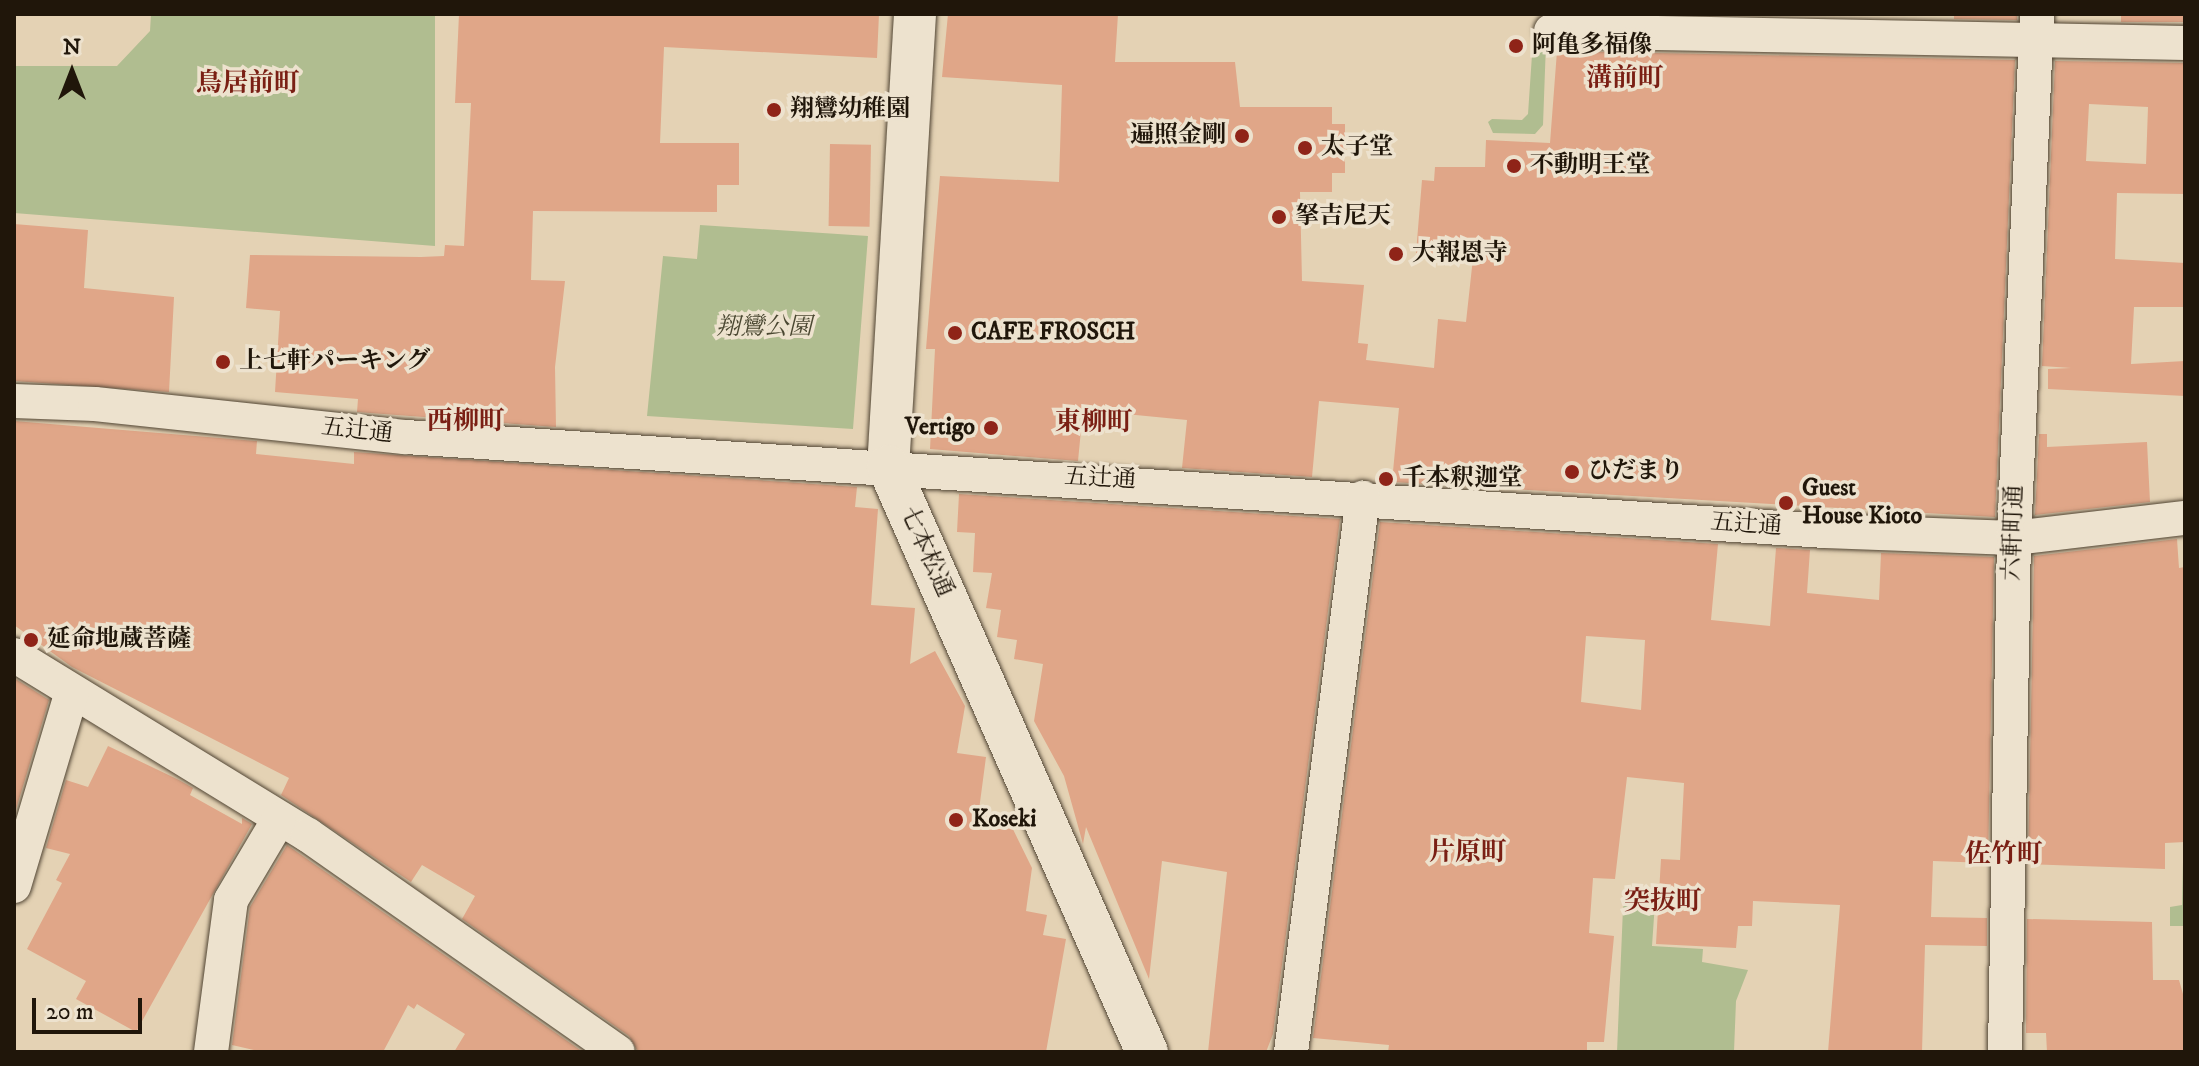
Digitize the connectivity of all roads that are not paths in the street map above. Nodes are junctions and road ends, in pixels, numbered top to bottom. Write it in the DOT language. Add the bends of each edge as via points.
graph roads {
  1 [pos="915,14"];
  2 [pos="1604,23"];
  3 [pos="2036,27"];
  4 [pos="1551,31"];
  5 [pos="2185,43"];
  6 [pos="14,401"];
  7 [pos="888,466"];
  8 [pos="1363,498"];
  9 [pos="2185,518"];
  10 [pos="2014,538"];
  11 [pos="14,655"];
  12 [pos="72,691"];
  13 [pos="279,819"];
  14 [pos="14,886"];
  15 [pos="211,1052"];
  16 [pos="618,1052"];
  17 [pos="1147,1052"];
  18 [pos="1291,1052"];
  19 [pos="2005,1052"];
  1 -- 7 [label="street, 七本松通"];
  2 -- 3 [label="street"];
  2 -- 4 [label="street"];
  3 -- 5 [label="street"];
  3 -- 10 [label="street, 六軒町通"];
  6 -- 7 [label="street, 五辻通" via="95,404 406,437"];
  7 -- 8 [label="street, 五辻通"];
  7 -- 17 [label="street, 七本松通"];
  8 -- 10 [label="street, 五辻通" via="1764,527"];
  8 -- 18 [label="street"];
  9 -- 10 [label="street, 五辻通"];
  10 -- 19 [label="street, 六軒町通"];
  11 -- 12 [label="street"];
  12 -- 13 [label="street"];
  12 -- 14 [label="street"];
  13 -- 15 [label="street" via="231,900"];
  13 -- 16 [label="street"];
}
